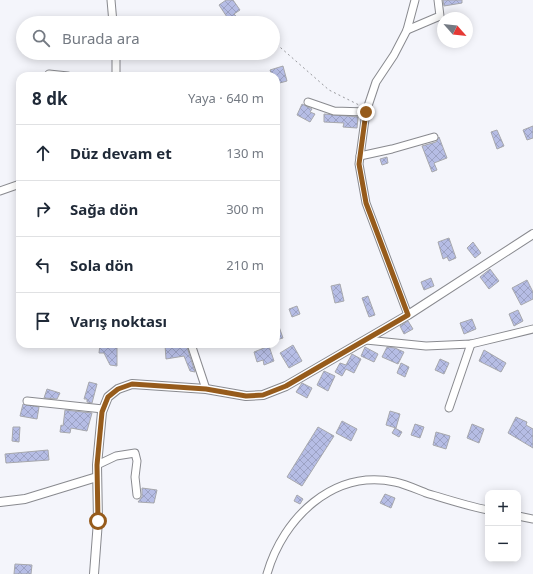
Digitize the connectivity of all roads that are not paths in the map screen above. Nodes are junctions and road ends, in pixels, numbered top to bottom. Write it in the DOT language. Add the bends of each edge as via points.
graph roads {
  1 [pos="111,0"];
  2 [pos="415,0"];
  3 [pos="438,0"];
  4 [pos="112,16"];
  5 [pos="407,30"];
  6 [pos="116,60"];
  7 [pos="116,72"];
  8 [pos="308,102"];
  9 [pos="367,110"];
  10 [pos="434,137"];
  11 [pos="360,156"];
  12 [pos="16,185"];
  13 [pos="0,191"];
  14 [pos="533,234"];
  15 [pos="408,315"];
  16 [pos="533,329"];
  17 [pos="366,340"];
  18 [pos="471,344"];
  19 [pos="192,348"];
  20 [pos="206,389"];
  21 [pos="27,401"];
  22 [pos="449,408"];
  23 [pos="103,409"];
  24 [pos="97,465"];
  25 [pos="97,477"];
  26 [pos="137,495"];
  27 [pos="0,502"];
  28 [pos="485,509"];
  29 [pos="521,517"];
  30 [pos="533,519"];
  31 [pos="94,574"];
  32 [pos="267,574"];
  1 -- 4 [label="street"];
  2 -- 5 [label="street"];
  3 -- 5 [label="street" via="440,16"];
  5 -- 9 [label="street" via="376,82"];
  6 -- 7 [label="street"];
  8 -- 9 [label="street" via="334,111"];
  9 -- 11 [label="street"];
  10 -- 11 [label="street"];
  11 -- 15 [label="street" via="359,164 366,203"];
  12 -- 13 [label="street"];
  14 -- 15 [label="street"];
  15 -- 17 [label="street"];
  16 -- 18 [label="street"];
  17 -- 18 [label="street" via="426,346"];
  17 -- 20 [label="street" via="286,386 263,395 246,396"];
  18 -- 22 [label="street"];
  19 -- 20 [label="street"];
  20 -- 23 [label="street" via="132,384 118,389 108,397"];
  21 -- 23 [label="street"];
  23 -- 24 [label="street"];
  24 -- 25 [label="street"];
  24 -- 26 [label="street" via="116,456 135,453"];
  25 -- 27 [label="street" via="25,499"];
  25 -- 31 [label="street" via="98,521"];
  28 -- 32 [label="street" via="396,482 360,480 310,504 294,520 280,542"];
  29 -- 30 [label="street"];
}
